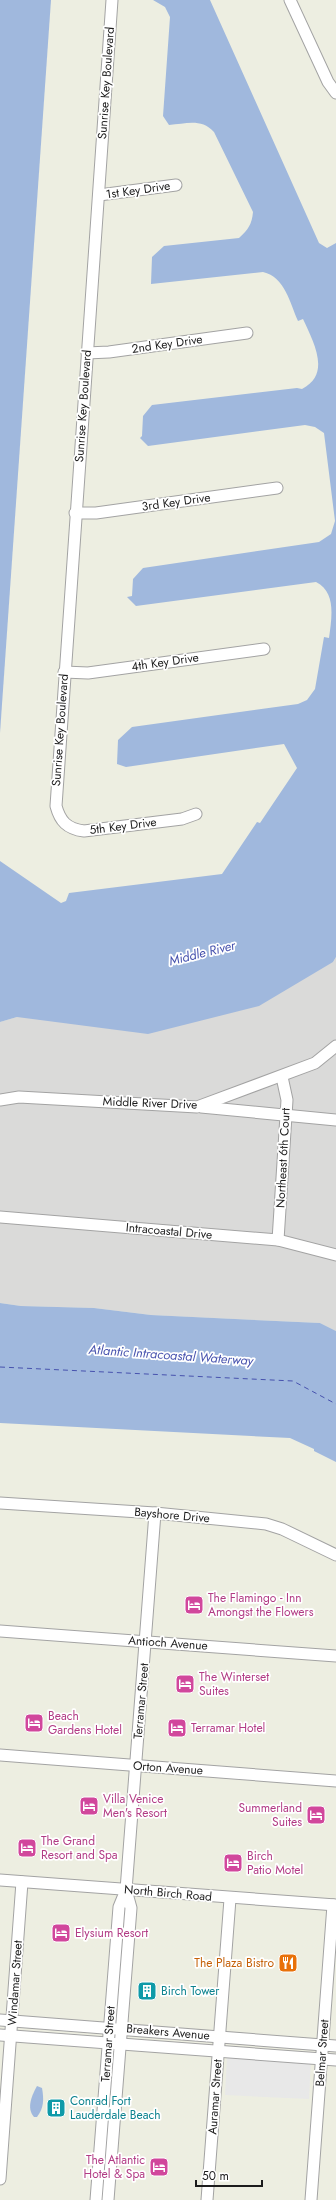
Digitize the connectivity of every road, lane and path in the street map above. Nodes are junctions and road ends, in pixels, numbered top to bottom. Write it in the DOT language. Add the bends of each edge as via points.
graph roads {
  1 [pos="112,0"];
  2 [pos="290,0"];
  3 [pos="336,93"];
  4 [pos="176,184"];
  5 [pos="99,195"];
  6 [pos="247,333"];
  7 [pos="87,353"];
  8 [pos="277,488"];
  9 [pos="76,513"];
  10 [pos="264,649"];
  11 [pos="64,672"];
  12 [pos="58,813"];
  13 [pos="196,814"];
  14 [pos="336,1046"];
  15 [pos="282,1076"];
  16 [pos="0,1100"];
  17 [pos="197,1107"];
  18 [pos="286,1114"];
  19 [pos="336,1120"];
  20 [pos="0,1217"];
  21 [pos="278,1240"];
  22 [pos="336,1255"];
  23 [pos="0,1503"];
  24 [pos="155,1513"];
  25 [pos="336,1555"];
  26 [pos="0,1631"];
  27 [pos="146,1642"];
  28 [pos="336,1656"];
  29 [pos="0,1755"];
  30 [pos="136,1766"];
  31 [pos="336,1781"];
  32 [pos="0,1880"];
  33 [pos="22,1882"];
  34 [pos="126,1890"];
  35 [pos="230,1899"];
  36 [pos="334,1905"];
  37 [pos="0,2020"];
  38 [pos="12,2021"];
  39 [pos="110,2027"];
  40 [pos="122,2028"];
  41 [pos="5,2035"];
  42 [pos="220,2036"];
  43 [pos="109,2043"];
  44 [pos="120,2044"];
  45 [pos="322,2045"];
  46 [pos="336,2046"];
  47 [pos="218,2052"];
  48 [pos="321,2059"];
  49 [pos="336,2060"];
  50 [pos="0,2179"];
  51 [pos="96,2200"];
  52 [pos="108,2200"];
  53 [pos="207,2200"];
  54 [pos="311,2200"];
  1 -- 5 [label="street, Sunrise Key Boulevard"];
  2 -- 3 [label="street" via="328,82"];
  4 -- 5 [label="street, 1st Key Drive"];
  5 -- 7 [label="street, Sunrise Key Boulevard"];
  6 -- 7 [label="street, 2nd Key Drive"];
  7 -- 9 [label="street, Sunrise Key Boulevard"];
  8 -- 9 [label="street, 3rd Key Drive" via="96,513"];
  9 -- 11 [label="street, Sunrise Key Boulevard"];
  10 -- 11 [label="street, 4th Key Drive" via="88,673"];
  11 -- 12 [label="street, Sunrise Key Boulevard" via="56,798"];
  12 -- 13 [label="street, 5th Key Drive" via="64,824 84,831 182,819"];
  14 -- 15 [label="street, Middle River Drive" via="315,1063"];
  15 -- 17 [label="street, Middle River Drive"];
  15 -- 18 [label="street, Northeast 6th Court" via="286,1090"];
  16 -- 17 [label="street, Middle River Drive" via="19,1097"];
  17 -- 18 [label="street"];
  18 -- 19 [label="street"];
  18 -- 21 [label="street, Northeast 6th Court"];
  20 -- 21 [label="street, Intracoastal Drive"];
  21 -- 22 [label="street, Intracoastal Drive"];
  23 -- 24 [label="street, Bayshore Drive"];
  24 -- 25 [label="street, Bayshore Drive" via="266,1524"];
  24 -- 27 [label="street, Terramar Street"];
  26 -- 27 [label="street, Antioch Avenue"];
  27 -- 28 [label="street, Antioch Avenue"];
  27 -- 30 [label="street, Terramar Street"];
  29 -- 30 [label="street, Orton Avenue"];
  30 -- 31 [label="street, Orton Avenue"];
  30 -- 34 [label="street, Terramar Street"];
  32 -- 33 [label="street, North Birch Road"];
  33 -- 34 [label="street, North Birch Road"];
  33 -- 38 [label="street, Windamar Street"];
  34 -- 35 [label="street, North Birch Road"];
  34 -- 39 [label="street, Terramar Street" via="119,1907"];
  34 -- 40 [label="street, Terramar Street" via="131,1908"];
  35 -- 36 [label="street, North Birch Road"];
  35 -- 42 [label="street, Auramar Street"];
  36 -- 45 [label="street, Belmar Street"];
  37 -- 38 [label="street, Breakers Avenue"];
  38 -- 39 [label="street, Breakers Avenue"];
  38 -- 41 [label="street, Windamar Street"];
  39 -- 40 [label="street, Breakers Avenue"];
  39 -- 43 [label="street, Terramar Street"];
  40 -- 42 [label="street, Breakers Avenue"];
  40 -- 44 [label="street, Terramar Street"];
  41 -- 43 [label="street, Breakers Avenue"];
  41 -- 50 [label="street, Windamar Street"];
  42 -- 45 [label="street, Breakers Avenue"];
  42 -- 47 [label="street, Auramar Street"];
  43 -- 44 [label="street, Breakers Avenue"];
  43 -- 51 [label="street, Terramar Street"];
  44 -- 47 [label="street, Breakers Avenue"];
  44 -- 52 [label="street, Terramar Street"];
  45 -- 46 [label="street, Breakers Avenue"];
  45 -- 48 [label="street, Belmar Street"];
  47 -- 48 [label="street, Breakers Avenue"];
  47 -- 53 [label="street, Auramar Street"];
  48 -- 49 [label="street, Breakers Avenue"];
  48 -- 54 [label="street, Belmar Street"];
}
